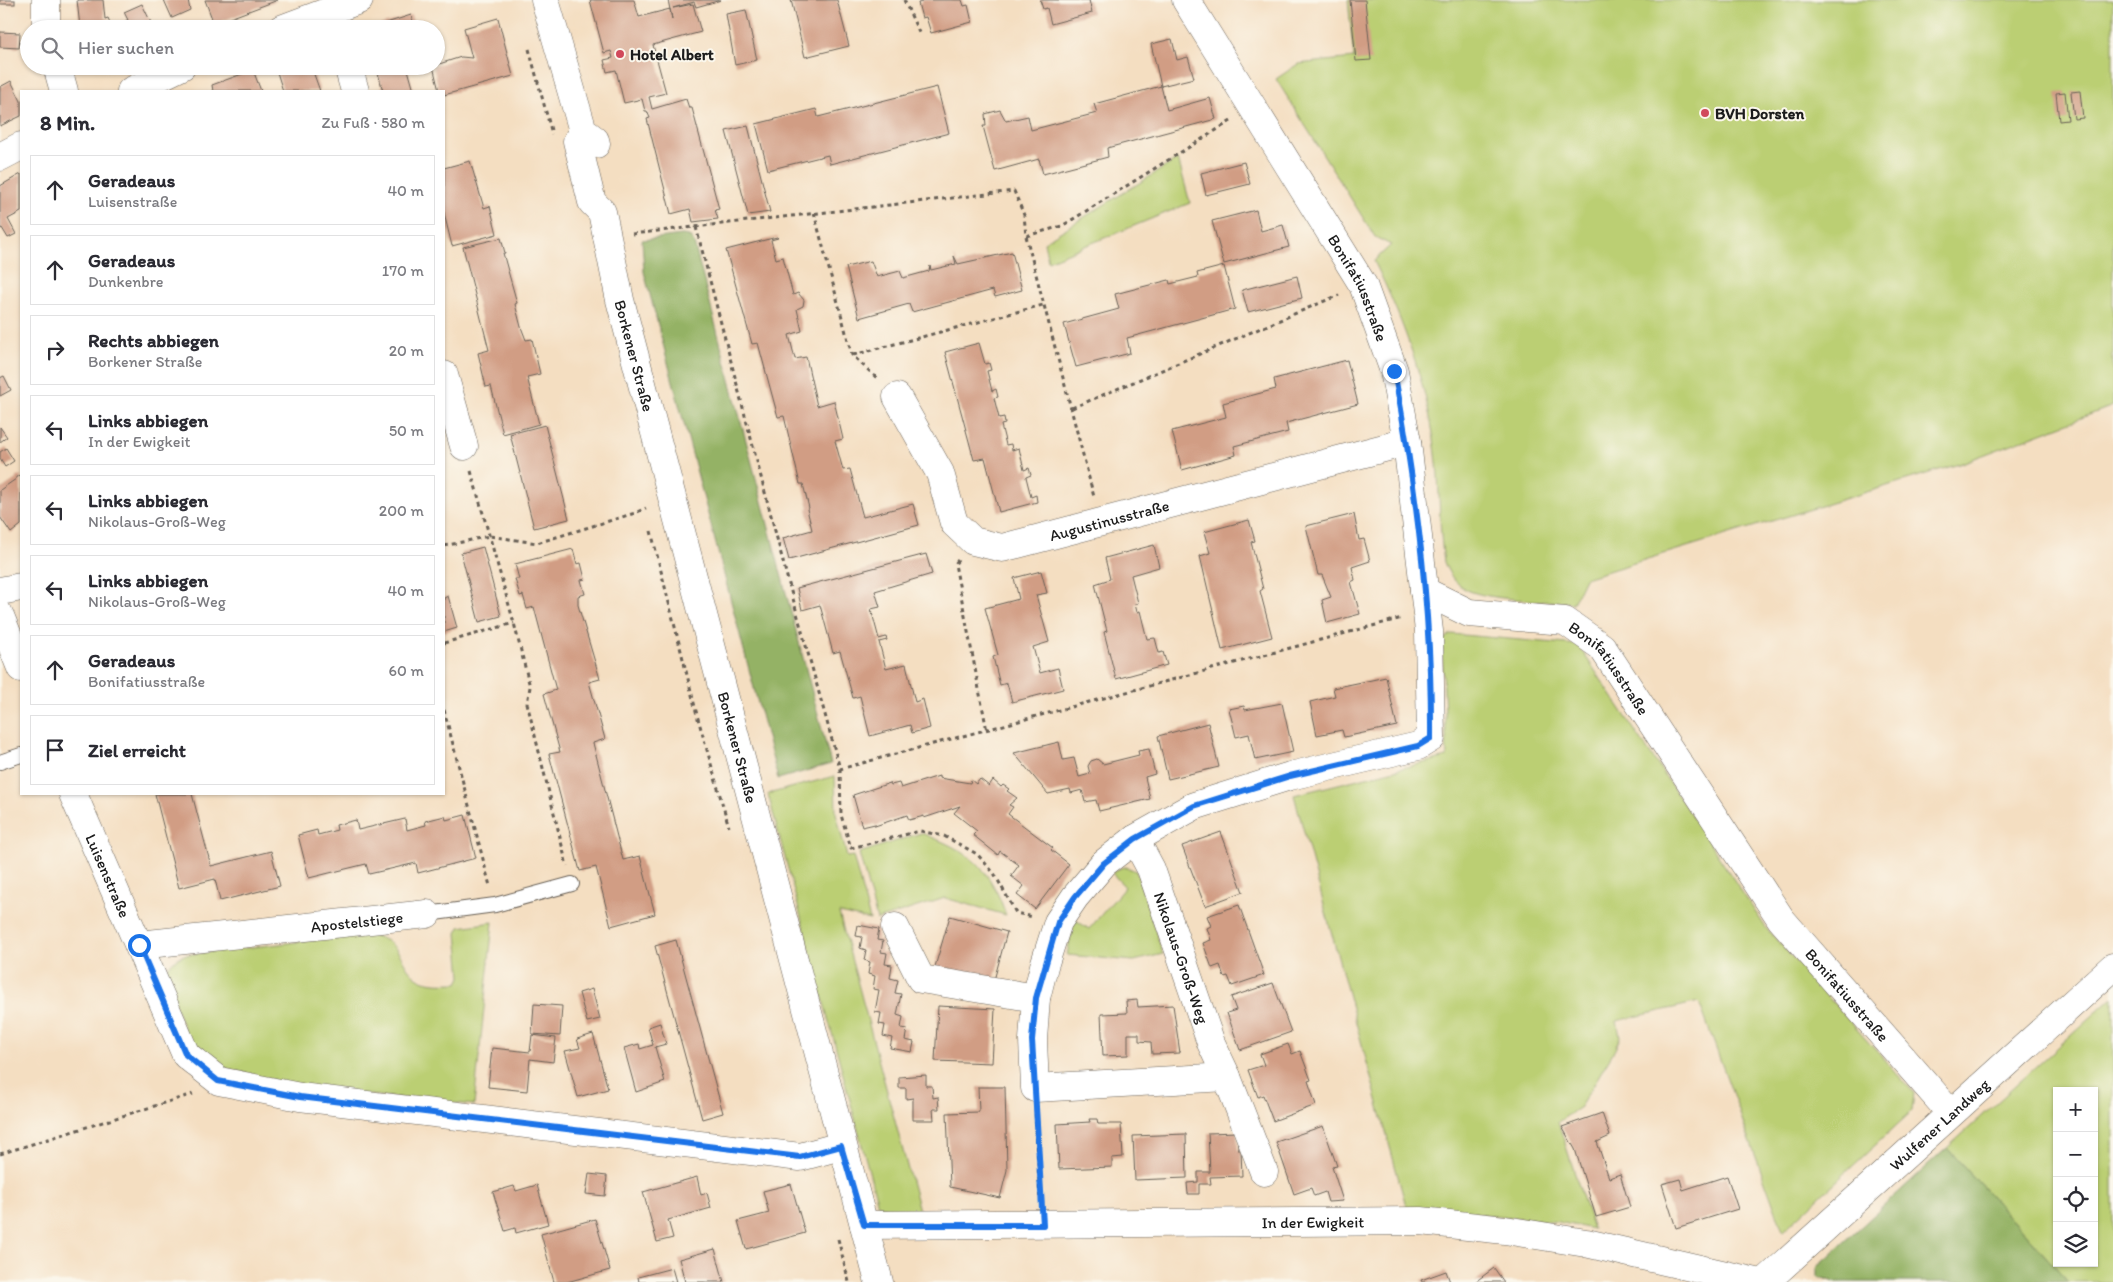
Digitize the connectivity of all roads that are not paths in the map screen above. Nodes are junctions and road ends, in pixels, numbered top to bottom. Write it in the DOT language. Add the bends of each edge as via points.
graph roads {
  1 [pos="46,0"];
  2 [pos="359,0"];
  3 [pos="545,0"];
  4 [pos="1186,0"];
  5 [pos="335,19"];
  6 [pos="46,20"];
  7 [pos="60,75"];
  8 [pos="164,75"];
  9 [pos="351,75"];
  10 [pos="64,90"];
  11 [pos="133,90"];
  12 [pos="355,90"];
  13 [pos="20,147"];
  14 [pos="0,157"];
  15 [pos="445,379"];
  16 [pos="897,396"];
  17 [pos="1407,442"];
  18 [pos="464,446"];
  19 [pos="20,587"];
  20 [pos="0,591"];
  21 [pos="1426,603"];
  22 [pos="0,616"];
  23 [pos="20,666"];
  24 [pos="20,755"];
  25 [pos="0,762"];
  26 [pos="74,795"];
  27 [pos="1135,839"];
  28 [pos="572,884"];
  29 [pos="427,914"];
  30 [pos="895,927"];
  31 [pos="139,945"];
  32 [pos="2113,967"];
  33 [pos="1036,998"];
  34 [pos="1227,1077"];
  35 [pos="1950,1112"];
  36 [pos="841,1146"];
  37 [pos="1264,1172"];
  38 [pos="864,1225"];
  39 [pos="878,1282"];
  40 [pos="1756,1282"];
  41 [pos="1765,1282"];
  1 -- 6 [label="street"];
  2 -- 5 [label="street"];
  3 -- 36 [label="street, Borkener Straße" via="583,131 594,140 603,168 608,199 605,225 620,300"];
  4 -- 17 [label="street, Bonifatiusstraße" via="1363,285 1394,371"];
  7 -- 10 [label="street"];
  8 -- 11 [label="street"];
  9 -- 12 [label="street"];
  13 -- 14 [label="street"];
  15 -- 18 [label="street"];
  16 -- 17 [label="street, Augustinusstraße" via="940,473 954,523 973,542 1002,548"];
  17 -- 21 [label="street, Bonifatiusstraße"];
  19 -- 20 [label="street"];
  21 -- 27 [label="street" via="1431,738 1418,746 1290,776 1194,806"];
  21 -- 35 [label="street, Bonifatiusstraße" via="1469,613 1565,621 1602,647 1780,919"];
  22 -- 23 [label="street"];
  24 -- 25 [label="lane"];
  26 -- 31 [label="street, Luisenstraße"];
  27 -- 33 [label="street" via="1104,863 1058,922"];
  27 -- 34 [label="street, Nikolaus-Groß-Weg" via="1151,869 1211,1043"];
  28 -- 29 [label="lane, Apostelstiege" via="495,905"];
  29 -- 31 [label="street, Apostelstiege"];
  30 -- 33 [label="street" via="921,979"];
  31 -- 36 [label="street, Luisenstraße" via="186,1055 218,1081 300,1097 800,1157"];
  32 -- 35 [label="street, Wulfener Landweg"];
  33 -- 34 [label="street" via="1032,1040 1035,1088"];
  34 -- 37 [label="street, Nikolaus-Groß-Weg"];
  35 -- 41 [label="street, Wulfener Landweg"];
  36 -- 38 [label="street, Borkener Straße"];
  38 -- 39 [label="street, Borkener Straße"];
  38 -- 40 [label="street, In der Ewigkeit" via="1420,1221 1586,1243"];
}
